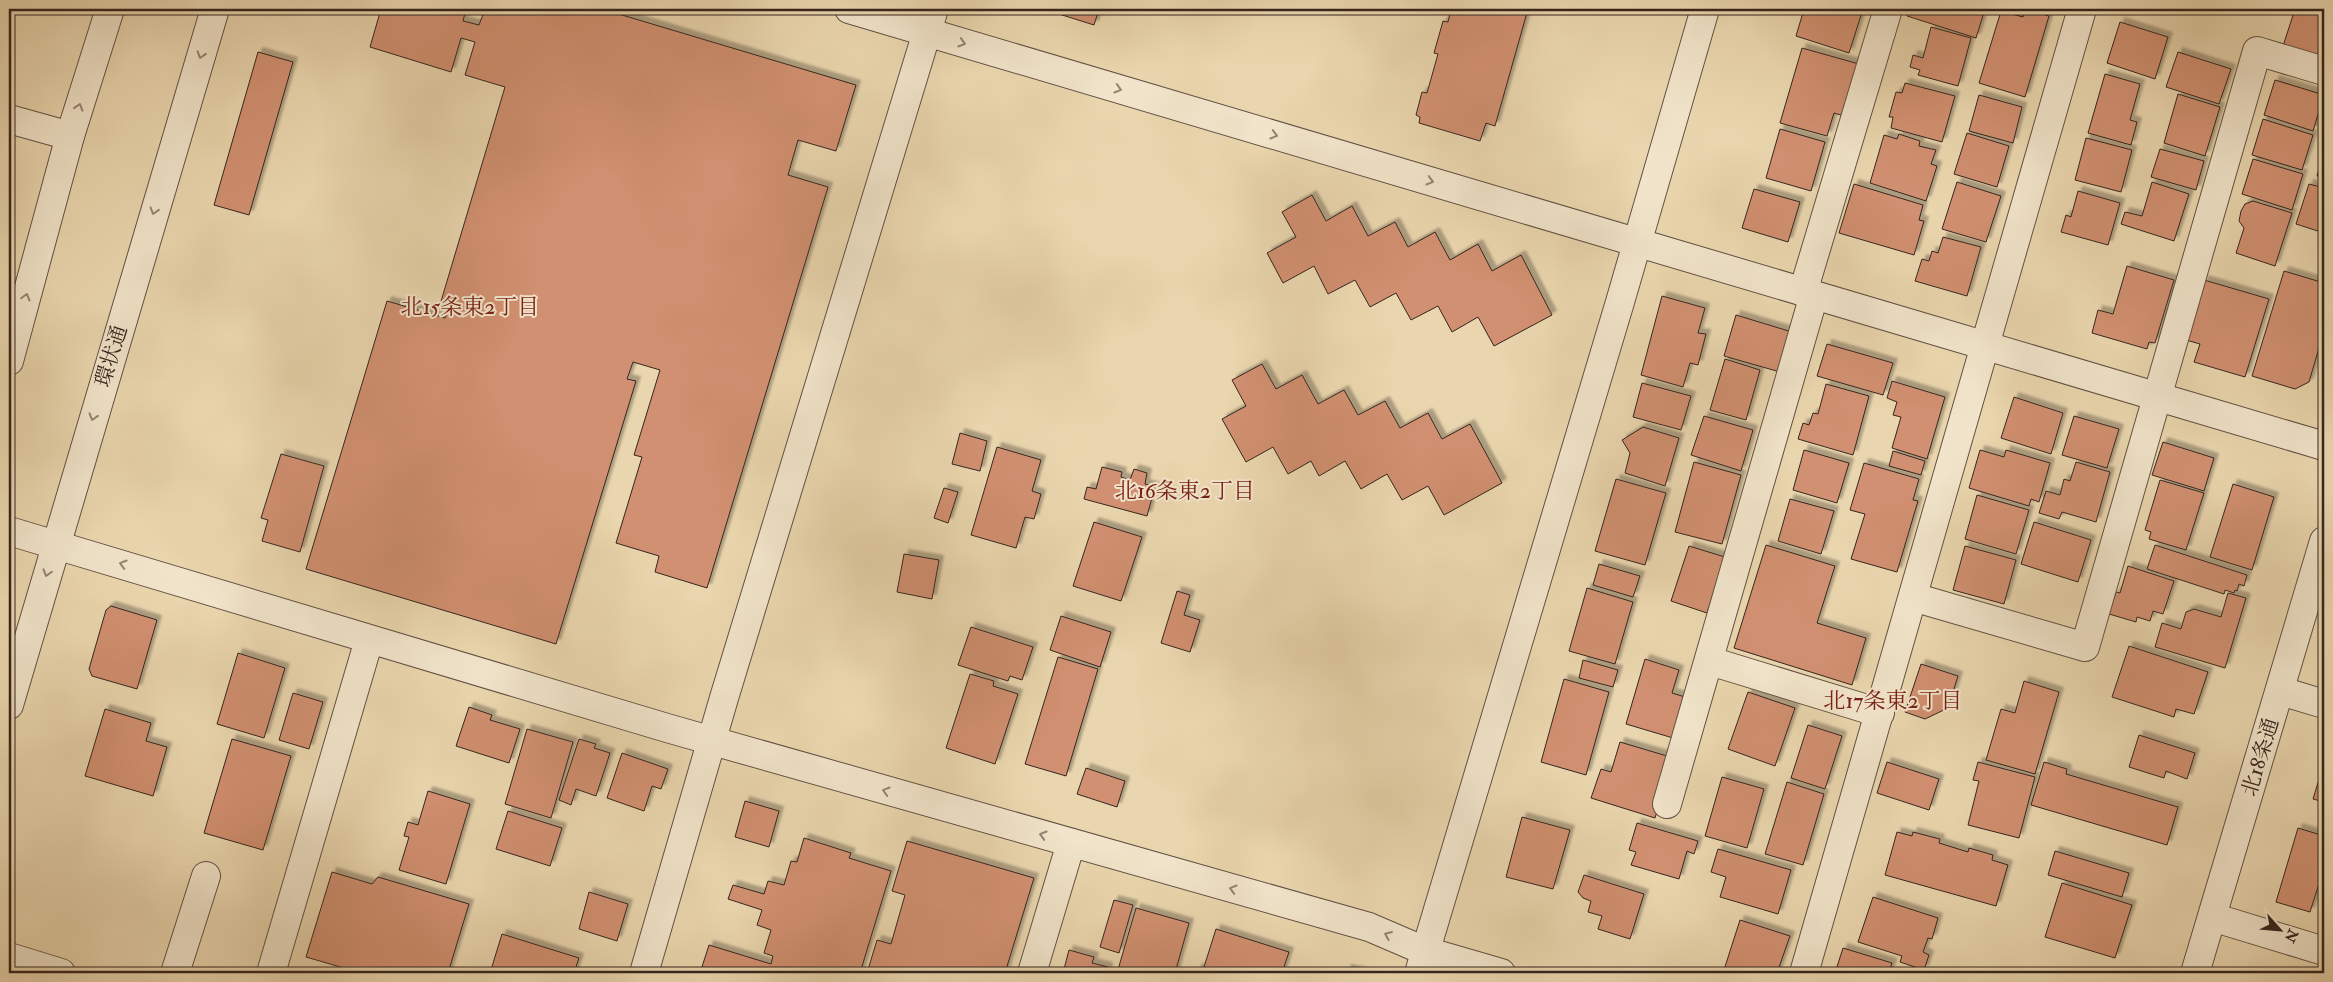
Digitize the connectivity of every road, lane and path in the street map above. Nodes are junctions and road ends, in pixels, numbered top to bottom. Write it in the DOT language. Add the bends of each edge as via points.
graph roads {
  1 [pos="110,9"];
  2 [pos="215,9"];
  3 [pos="849,9"];
  4 [pos="1705,9"];
  5 [pos="1888,9"];
  6 [pos="2077,10"];
  7 [pos="931,21"];
  8 [pos="2324,71"];
  9 [pos="9,119"];
  10 [pos="70,136"];
  11 [pos="1638,243"];
  12 [pos="1808,293"];
  13 [pos="1985,346"];
  14 [pos="9,361"];
  15 [pos="2157,397"];
  16 [pos="2324,446"];
  17 [pos="9,531"];
  18 [pos="2324,541"];
  19 [pos="55,545"];
  20 [pos="1913,597"];
  21 [pos="369,640"];
  22 [pos="1710,661"];
  23 [pos="2280,691"];
  24 [pos="2324,704"];
  25 [pos="9,705"];
  26 [pos="1880,713"];
  27 [pos="711,741"];
  28 [pos="1667,804"];
  29 [pos="1071,842"];
  30 [pos="206,876"];
  31 [pos="2212,917"];
  32 [pos="2324,951"];
  33 [pos="9,957"];
  34 [pos="1422,962"];
  35 [pos="62,973"];
  36 [pos="175,973"];
  37 [pos="271,973"];
  38 [pos="644,973"];
  39 [pos="1032,973"];
  40 [pos="1501,973"];
  41 [pos="1804,973"];
  42 [pos="2195,973"];
  10 -- 1 [label="street, one-way"];
  2 -- 19 [label="street, 環状通, one-way"];
  3 -- 7 [label="street"];
  4 -- 11 [label="street"];
  5 -- 12 [label="street"];
  6 -- 13 [label="street"];
  7 -- 11 [label="street, one-way"];
  7 -- 27 [label="street"];
  8 -- 15 [label="street" via="2257,51"];
  9 -- 10 [label="street"];
  14 -- 10 [label="street, one-way"];
  11 -- 12 [label="street"];
  11 -- 34 [label="street"];
  12 -- 13 [label="street"];
  12 -- 22 [label="street"];
  13 -- 15 [label="street"];
  13 -- 20 [label="street"];
  15 -- 16 [label="street"];
  15 -- 20 [label="street" via="2085,647"];
  17 -- 19 [label="street"];
  18 -- 23 [label="street, 北18条通"];
  21 -- 19 [label="street, one-way"];
  19 -- 25 [label="street, 環状通, one-way"];
  20 -- 26 [label="street"];
  21 -- 27 [label="street"];
  21 -- 37 [label="street"];
  22 -- 26 [label="street"];
  22 -- 28 [label="street"];
  23 -- 24 [label="street"];
  23 -- 31 [label="street, 北18条通"];
  26 -- 41 [label="street"];
  29 -- 27 [label="street, one-way"];
  27 -- 38 [label="street"];
  34 -- 29 [label="street, one-way" via="1369,927"];
  29 -- 39 [label="street"];
  30 -- 36 [label="street"];
  31 -- 32 [label="street"];
  31 -- 42 [label="street, 北18条通"];
  33 -- 35 [label="street"];
  34 -- 40 [label="street"];
}
